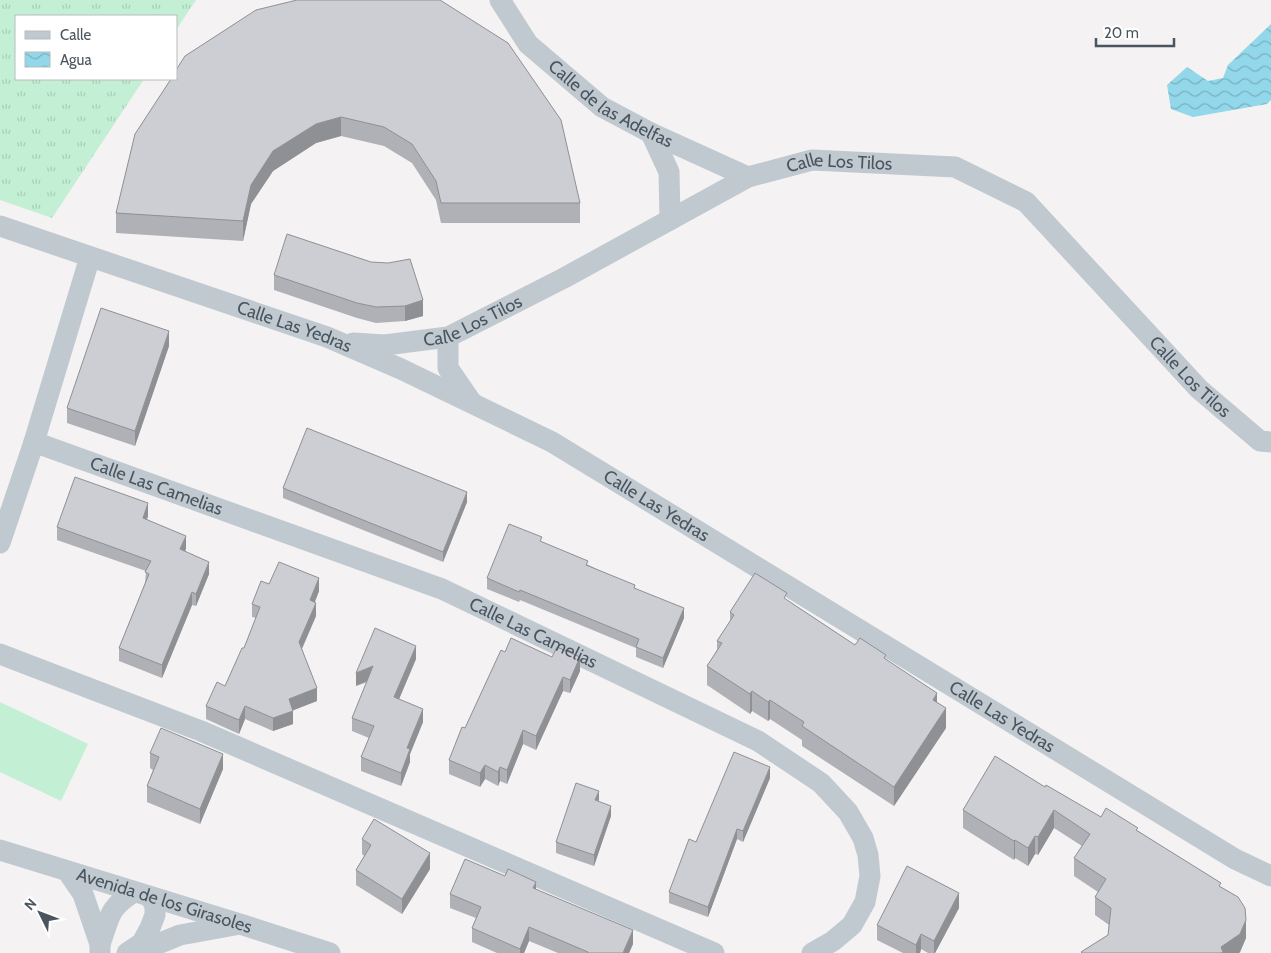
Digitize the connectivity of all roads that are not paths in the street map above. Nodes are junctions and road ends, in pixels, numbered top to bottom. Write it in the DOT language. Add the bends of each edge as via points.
graph roads {
  1 [pos="500,0"];
  2 [pos="651,133"];
  3 [pos="748,177"];
  4 [pos="670,220"];
  5 [pos="0,226"];
  6 [pos="90,257"];
  7 [pos="448,337"];
  8 [pos="341,343"];
  9 [pos="472,404"];
  10 [pos="34,442"];
  11 [pos="1271,442"];
  12 [pos="0,543"];
  13 [pos="0,654"];
  14 [pos="0,850"];
  15 [pos="68,872"];
  16 [pos="1271,876"];
  17 [pos="142,894"];
  18 [pos="240,924"];
  19 [pos="134,948"];
  20 [pos="100,949"];
  21 [pos="330,953"];
  22 [pos="714,953"];
  23 [pos="812,953"];
  1 -- 2 [label="street, Calle de las Adelfas" via="528,44 602,107"];
  2 -- 3 [label="street, Calle de las Adelfas"];
  2 -- 4 [label="street" via="669,172"];
  3 -- 4 [label="street, Calle Los Tilos"];
  3 -- 11 [label="street, Calle Los Tilos" via="812,160 955,167 1026,202 1200,389 1260,440"];
  4 -- 7 [label="street, Calle Los Tilos"];
  5 -- 6 [label="street, Calle Las Yedras"];
  6 -- 8 [label="street, Calle Las Yedras"];
  6 -- 10 [label="street"];
  7 -- 8 [label="street, Calle Los Tilos" via="385,345"];
  7 -- 9 [label="street" via="448,368"];
  8 -- 9 [label="street, Calle Las Yedras"];
  9 -- 16 [label="street, Calle Las Yedras" via="552,442 1226,854"];
  10 -- 12 [label="street"];
  10 -- 23 [label="street, Calle Las Camelias" via="442,589 758,741 821,783 848,812 868,855 870,876 865,902 852,925"];
  13 -- 22 [label="street" via="201,731"];
  14 -- 15 [label="street, Avenida de los Girasoles"];
  15 -- 17 [label="street, Avenida de los Girasoles"];
  15 -- 20 [label="street" via="82,894"];
  17 -- 18 [label="street, Avenida de los Girasoles"];
  17 -- 19 [label="street" via="155,905 156,915"];
  17 -- 20 [label="street" via="120,900 110,914"];
  18 -- 19 [label="street" via="180,935 153,946"];
  18 -- 21 [label="street, Avenida de los Girasoles"];
}
